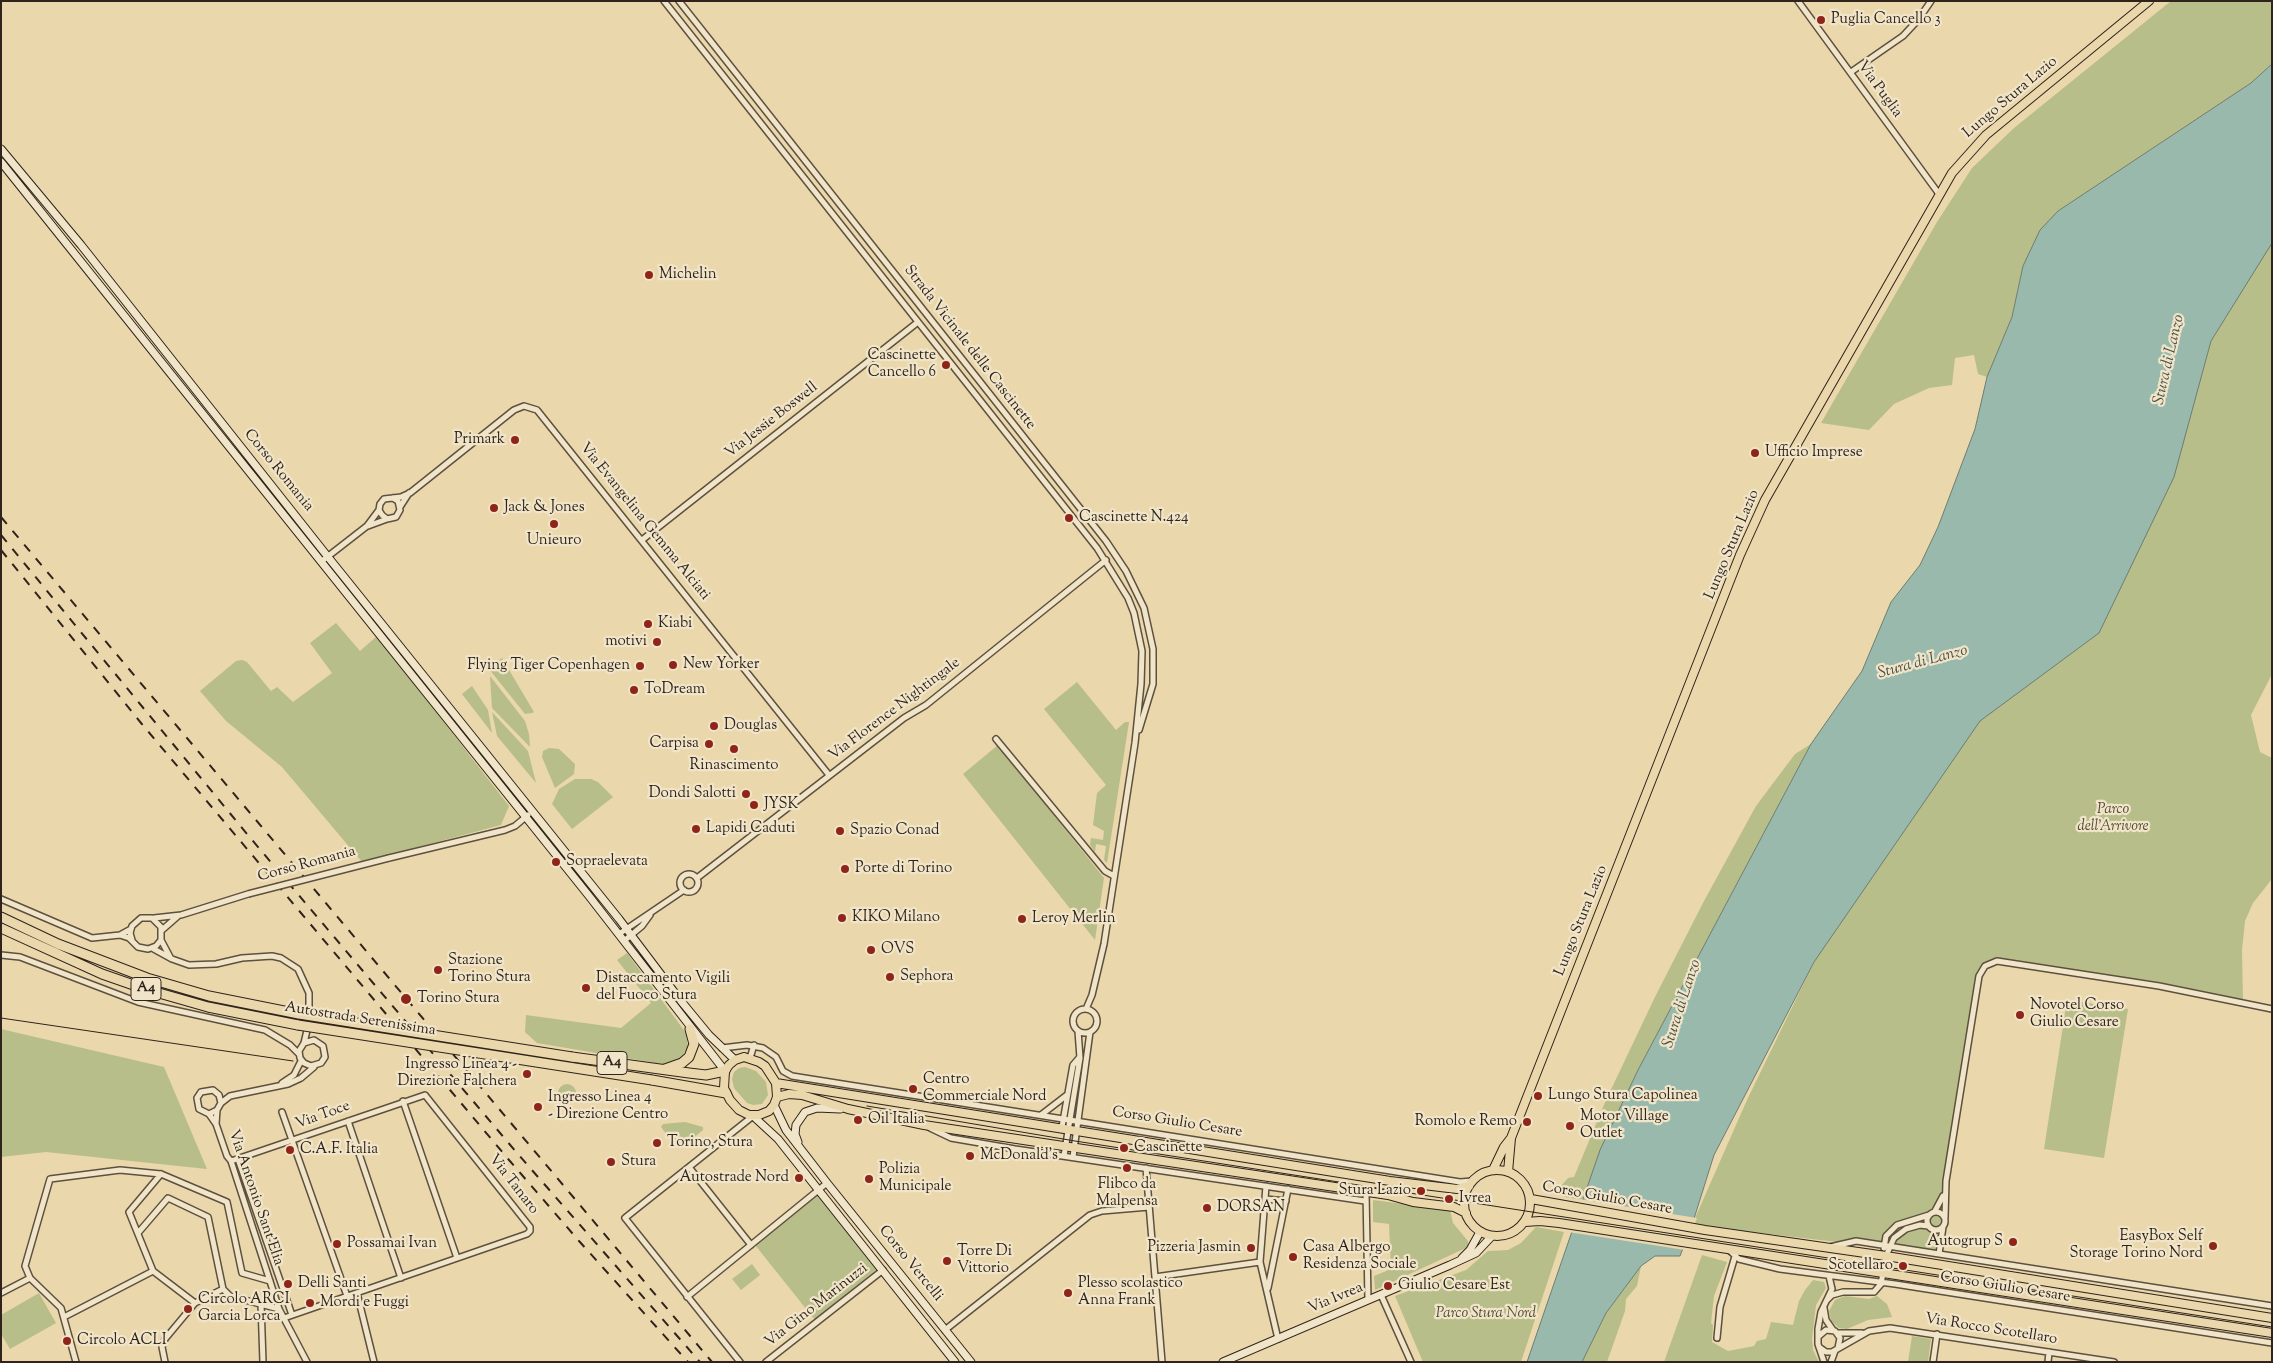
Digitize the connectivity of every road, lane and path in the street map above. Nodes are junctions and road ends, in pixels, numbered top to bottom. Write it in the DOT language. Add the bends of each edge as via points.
graph roads {
  1 [pos="664,1"];
  2 [pos="679,1"];
  3 [pos="1798,1"];
  4 [pos="1931,1"];
  5 [pos="2149,1"];
  6 [pos="688,13"];
  7 [pos="679,20"];
  8 [pos="1851,72"];
  9 [pos="1,149"];
  10 [pos="1,162"];
  11 [pos="1939,194"];
  12 [pos="918,322"];
  13 [pos="968,367"];
  14 [pos="959,374"];
  15 [pos="410,493"];
  16 [pos="393,498"];
  17 [pos="400,507"];
  18 [pos="379,510"];
  19 [pos="387,519"];
  20 [pos="367,526"];
  21 [pos="642,540"];
  22 [pos="325,559"];
  23 [pos="1106,560"];
  24 [pos="996,739"];
  25 [pos="1135,743"];
  26 [pos="829,775"];
  27 [pos="533,812"];
  28 [pos="526,818"];
  29 [pos="1114,876"];
  30 [pos="697,878"];
  31 [pos="684,890"];
  32 [pos="1,898"];
  33 [pos="181,915"];
  34 [pos="1,917"];
  35 [pos="152,918"];
  36 [pos="1,928"];
  37 [pos="131,929"];
  38 [pos="162,930"];
  39 [pos="628,932"];
  40 [pos="120,935"];
  41 [pos="621,938"];
  42 [pos="132,940"];
  43 [pos="161,940"];
  44 [pos="152,948"];
  45 [pos="1,955"];
  46 [pos="172,959"];
  47 [pos="1092,996"];
  48 [pos="1086,1009"];
  49 [pos="2272,1009"];
  50 [pos="1093,1012"];
  51 [pos="309,1022"];
  52 [pos="690,1029"];
  53 [pos="1078,1031"];
  54 [pos="1090,1032"];
  55 [pos="314,1040"];
  56 [pos="303,1044"];
  57 [pos="290,1045"];
  58 [pos="754,1045"];
  59 [pos="722,1048"];
  60 [pos="299,1054"];
  61 [pos="750,1058"];
  62 [pos="1080,1058"];
  63 [pos="735,1060"];
  64 [pos="302,1061"];
  65 [pos="314,1066"];
  66 [pos="656,1070"];
  67 [pos="725,1071"];
  68 [pos="776,1083"];
  69 [pos="280,1085"];
  70 [pos="879,1090"];
  71 [pos="726,1093"];
  72 [pos="219,1095"];
  73 [pos="424,1095"];
  74 [pos="1067,1095"];
  75 [pos="230,1096"];
  76 [pos="777,1096"];
  77 [pos="878,1099"];
  78 [pos="403,1101"];
  79 [pos="221,1103"];
  80 [pos="774,1105"];
  81 [pos="848,1109"];
  82 [pos="217,1110"];
  83 [pos="282,1112"];
  84 [pos="209,1114"];
  85 [pos="1041,1115"];
  86 [pos="752,1116"];
  87 [pos="348,1121"];
  88 [pos="216,1124"];
  89 [pos="1070,1124"];
  90 [pos="924,1125"];
  91 [pos="1511,1138"];
  92 [pos="292,1141"];
  93 [pos="1066,1147"];
  94 [pos="1074,1148"];
  95 [pos="801,1149"];
  96 [pos="1064,1156"];
  97 [pos="1073,1157"];
  98 [pos="238,1159"];
  99 [pos="230,1161"];
  100 [pos="689,1167"];
  101 [pos="1146,1168"];
  102 [pos="1493,1170"];
  103 [pos="1226,1171"];
  104 [pos="1508,1172"];
  105 [pos="161,1174"];
  106 [pos="1224,1180"];
  107 [pos="827,1183"];
  108 [pos="1470,1184"];
  109 [pos="1266,1186"];
  110 [pos="1288,1190"];
  111 [pos="818,1191"];
  112 [pos="1366,1192"];
  113 [pos="1944,1193"];
  114 [pos="1265,1199"];
  115 [pos="1530,1199"];
  116 [pos="1286,1201"];
  117 [pos="1365,1201"];
  118 [pos="1149,1207"];
  119 [pos="1935,1211"];
  120 [pos="1466,1213"];
  121 [pos="1929,1214"];
  122 [pos="1945,1218"];
  123 [pos="1525,1222"];
  124 [pos="1928,1226"];
  125 [pos="1943,1227"];
  126 [pos="1480,1232"];
  127 [pos="138,1233"];
  128 [pos="1492,1236"];
  129 [pos="751,1245"];
  130 [pos="1883,1245"];
  131 [pos="1890,1246"];
  132 [pos="1827,1248"];
  133 [pos="1736,1253"];
  134 [pos="1939,1254"];
  135 [pos="1886,1256"];
  136 [pos="457,1258"];
  137 [pos="1460,1261"];
  138 [pos="1260,1262"];
  139 [pos="883,1270"];
  140 [pos="153,1272"];
  141 [pos="1829,1276"];
  142 [pos="1155,1277"];
  143 [pos="30,1278"];
  144 [pos="401,1278"];
  145 [pos="1882,1278"];
  146 [pos="270,1281"];
  147 [pos="223,1289"];
  148 [pos="1268,1289"];
  149 [pos="1,1293"];
  150 [pos="356,1293"];
  151 [pos="1381,1295"];
  152 [pos="347,1296"];
  153 [pos="687,1297"];
  154 [pos="1368,1300"];
  155 [pos="1827,1300"];
  156 [pos="195,1303"];
  157 [pos="261,1304"];
  158 [pos="1824,1306"];
  159 [pos="2272,1306"];
  160 [pos="279,1309"];
  161 [pos="292,1315"];
  162 [pos="64,1318"];
  163 [pos="284,1318"];
  164 [pos="2272,1318"];
  165 [pos="945,1330"];
  166 [pos="1836,1332"];
  167 [pos="1865,1333"];
  168 [pos="1937,1334"];
  169 [pos="2270,1334"];
  170 [pos="1819,1336"];
  171 [pos="1717,1338"];
  172 [pos="1278,1339"];
  173 [pos="2272,1343"];
  174 [pos="1819,1347"];
  175 [pos="1836,1350"];
  176 [pos="2049,1352"];
  177 [pos="1239,1359"];
  178 [pos="1228,1361"];
  179 [pos="76,1362"];
  180 [pos="165,1362"];
  181 [pos="263,1362"];
  182 [pos="307,1362"];
  183 [pos="374,1362"];
  184 [pos="740,1362"];
  185 [pos="766,1362"];
  186 [pos="955,1362"];
  187 [pos="971,1362"];
  188 [pos="1162,1362"];
  189 [pos="1411,1362"];
  190 [pos="1824,1362"];
  191 [pos="1831,1362"];
  192 [pos="1933,1362"];
  193 [pos="2048,1362"];
  194 [pos="2114,1362"];
  1 -- 7 [label="street, Strada Vicinale delle Cascinette"];
  2 -- 6 [label="street, Strada Vicinale delle Cascinette"];
  3 -- 8 [label="street, Via Puglia"];
  4 -- 8 [label="street" via="1903,36"];
  5 -- 11 [label="main road, Lungo Stura Lazio" via="1986,135 1952,173"];
  6 -- 7 [label="street"];
  6 -- 13 [label="street, Strada Vicinale delle Cascinette"];
  7 -- 12 [label="street, Strada Vicinale delle Cascinette"];
  8 -- 11 [label="street, Via Puglia"];
  9 -- 22 [label="main road, Corso Romania" via="81,245"];
  10 -- 22 [label="main road, Corso Romania"];
  11 -- 91 [label="main road, Lungo Stura Lazio" via="1756,519"];
  12 -- 14 [label="street, Strada Vicinale delle Cascinette"];
  12 -- 21 [label="street, Via Jessie Boswell"];
  13 -- 14 [label="street"];
  13 -- 25 [label="street, Strada Vicinale delle Cascinette" via="1106,541 1137,593 1150,630 1154,667 1153,684"];
  14 -- 23 [label="street, Strada Vicinale delle Cascinette"];
  15 -- 16 [label="street, Via Evangelina Gemma Alciati"];
  15 -- 17 [label="street, Via Evangelina Gemma Alciati"];
  15 -- 21 [label="street, Via Evangelina Gemma Alciati" via="514,410 529,407 542,413"];
  16 -- 17 [label="street"];
  16 -- 18 [label="street" via="384,499"];
  17 -- 19 [label="street" via="396,518"];
  18 -- 19 [label="street"];
  18 -- 20 [label="street"];
  19 -- 20 [label="street"];
  20 -- 22 [label="street"];
  21 -- 26 [label="street, Via Evangelina Gemma Alciati"];
  22 -- 27 [label="main road, Corso Romania"];
  22 -- 28 [label="main road, Corso Romania"];
  23 -- 25 [label="street, Strada Vicinale delle Cascinette" via="1128,598 1141,642 1143,666"];
  23 -- 26 [label="street, Via Florence Nightingale" via="926,705"];
  24 -- 29 [label="street" via="1105,871"];
  25 -- 29 [label="street, Strada Vicinale delle Cascinette"];
  26 -- 30 [label="street, Via Florence Nightingale"];
  27 -- 28 [label="street, Corso Romania"];
  27 -- 39 [label="main road, Corso Romania"];
  28 -- 33 [label="street, Corso Romania, bridge" via="505,830 248,894"];
  28 -- 41 [label="main road, Corso Romania"];
  29 -- 47 [label="street, Strada Vicinale delle Cascinette"];
  30 -- 31 [label="street" via="695,889 690,892"];
  30 -- 31 [label="street" via="691,874 683,876 680,884"];
  31 -- 39 [label="street"];
  32 -- 40 [label="street" via="92,938"];
  33 -- 35 [label="street, Corso Romania"];
  33 -- 38 [label="street, Corso Romania"];
  34 -- 66 [label="highway, Autostrada Serenissima / A4, bridge" via="58,944 147,978 209,996 299,1014"];
  35 -- 37 [label="street" via="141,918"];
  35 -- 38 [label="street"];
  36 -- 71 [label="highway, Autostrada Serenissima / A4, bridge" via="102,974 216,1009"];
  37 -- 40 [label="street"];
  37 -- 42 [label="street"];
  38 -- 43 [label="street"];
  39 -- 41 [label="street"];
  39 -- 59 [label="main road, Corso Romania" via="708,1035"];
  40 -- 42 [label="street"];
  41 -- 52 [label="main road, Corso Romania"];
  42 -- 44 [label="street" via="143,949"];
  43 -- 44 [label="street"];
  43 -- 46 [label="street"];
  44 -- 46 [label="street"];
  45 -- 57 [label="street" via="20,957 138,1002 265,1030"];
  46 -- 51 [label="street" via="188,965 202,965 242,958 281,958 298,969 306,984 310,1002"];
  47 -- 48 [label="street"];
  47 -- 50 [label="street"];
  48 -- 50 [label="street"];
  48 -- 53 [label="street" via="1078,1011 1074,1018"];
  49 -- 113 [label="street" via="2151,984 1998,961 1985,966 1979,976"];
  50 -- 54 [label="street" via="1097,1023"];
  51 -- 55 [label="street"];
  51 -- 56 [label="street"];
  52 -- 66 [label="highway" via="694,1044 689,1057 682,1063"];
  52 -- 67 [label="main road, Corso Romania"];
  53 -- 54 [label="street"];
  53 -- 62 [label="street"];
  54 -- 89 [label="street"];
  55 -- 56 [label="street"];
  55 -- 65 [label="street" via="321,1043 325,1053 323,1060"];
  56 -- 57 [label="street"];
  56 -- 60 [label="street"];
  57 -- 60 [label="street"];
  58 -- 59 [label="street"];
  58 -- 61 [label="street"];
  58 -- 70 [label="street, Corso Giulio Cesare" via="772,1054 783,1070 792,1076"];
  59 -- 63 [label="main road, Corso Romania"];
  60 -- 64 [label="street"];
  61 -- 63 [label="main road"];
  61 -- 68 [label="main road" via="766,1066"];
  62 -- 74 [label="street" via="1073,1065"];
  62 -- 89 [label="street"];
  63 -- 67 [label="main road"];
  64 -- 65 [label="street"];
  64 -- 69 [label="street" via="294,1075"];
  65 -- 69 [label="street" via="301,1078"];
  66 -- 67 [label="highway, Autostrada Serenissima / A4" via="706,1075"];
  67 -- 71 [label="main road"];
  68 -- 76 [label="main road"];
  68 -- 77 [label="main road, Corso Giulio Cesare"];
  69 -- 75 [label="street"];
  70 -- 77 [label="street"];
  70 -- 85 [label="street, Corso Giulio Cesare"];
  71 -- 86 [label="main road" via="739,1110"];
  72 -- 75 [label="street"];
  72 -- 79 [label="street"];
  72 -- 84 [label="street" via="209,1089 197,1098 199,1109"];
  73 -- 78 [label="street, Via Toce"];
  73 -- 136 [label="street, Via Tanaro" via="530,1227 526,1234"];
  74 -- 85 [label="street"];
  74 -- 89 [label="street"];
  75 -- 79 [label="street"];
  76 -- 80 [label="main road"];
  76 -- 81 [label="main road" via="802,1095"];
  77 -- 89 [label="main road, Corso Giulio Cesare"];
  78 -- 87 [label="street, Via Toce"];
  78 -- 136 [label="street"];
  79 -- 82 [label="street"];
  80 -- 86 [label="main road" via="764,1114"];
  80 -- 95 [label="main road, Corso Vercelli" via="779,1118"];
  81 -- 90 [label="main road"];
  81 -- 95 [label="main road" via="817,1108 805,1112 799,1118 796,1130"];
  82 -- 84 [label="street"];
  82 -- 88 [label="street, Via Antonio Sant'Elia"];
  83 -- 92 [label="street"];
  84 -- 88 [label="street, Via Antonio Sant'Elia"];
  85 -- 89 [label="street, Corso Giulio Cesare"];
  86 -- 100 [label="street"];
  86 -- 111 [label="main road, Corso Vercelli" via="772,1131"];
  87 -- 92 [label="street, Via Toce"];
  87 -- 144 [label="street"];
  88 -- 99 [label="street, Via Antonio Sant'Elia"];
  89 -- 93 [label="street"];
  89 -- 94 [label="street"];
  89 -- 108 [label="main road, Corso Giulio Cesare" via="1390,1181 1457,1189"];
  90 -- 93 [label="main road"];
  90 -- 96 [label="street" via="952,1138"];
  91 -- 102 [label="main road, Lungo Stura Lazio"];
  91 -- 104 [label="main road, Lungo Stura Lazio"];
  92 -- 98 [label="street, Via Toce"];
  92 -- 152 [label="street"];
  93 -- 94 [label="main road"];
  93 -- 96 [label="street"];
  94 -- 97 [label="street"];
  94 -- 103 [label="main road"];
  95 -- 107 [label="main road, Corso Vercelli"];
  96 -- 97 [label="street"];
  97 -- 101 [label="street"];
  98 -- 99 [label="street, Via Toce"];
  98 -- 161 [label="street, Via Antonio Sant'Elia"];
  99 -- 146 [label="street, Via Antonio Sant'Elia"];
  100 -- 129 [label="street"];
  100 -- 153 [label="street" via="625,1218"];
  101 -- 106 [label="street"];
  101 -- 118 [label="street"];
  102 -- 104 [label="main road"];
  102 -- 108 [label="main road"];
  103 -- 106 [label="street"];
  103 -- 112 [label="main road"];
  104 -- 115 [label="main road" via="1523,1182"];
  105 -- 127 [label="street" via="129,1212"];
  105 -- 143 [label="street" via="120,1170 50,1179 25,1266"];
  105 -- 146 [label="street" via="227,1202 242,1273"];
  106 -- 109 [label="street"];
  107 -- 111 [label="street"];
  107 -- 165 [label="main road, Corso Vercelli"];
  108 -- 120 [label="main road" via="1464,1201"];
  109 -- 110 [label="street"];
  109 -- 114 [label="street"];
  110 -- 116 [label="street"];
  110 -- 117 [label="street"];
  111 -- 129 [label="street"];
  111 -- 139 [label="main road, Corso Vercelli"];
  112 -- 117 [label="street"];
  112 -- 120 [label="main road" via="1454,1207"];
  113 -- 119 [label="street"];
  113 -- 122 [label="street"];
  114 -- 116 [label="street"];
  114 -- 138 [label="street"];
  115 -- 123 [label="main road" via="1530,1212"];
  115 -- 132 [label="main road, Corso Giulio Cesare"];
  116 -- 148 [label="street"];
  117 -- 154 [label="street"];
  118 -- 142 [label="street"];
  118 -- 165 [label="street" via="1090,1215"];
  119 -- 121 [label="street"];
  119 -- 122 [label="street"];
  120 -- 126 [label="main road"];
  121 -- 124 [label="street"];
  121 -- 130 [label="street" via="1897,1225 1886,1236"];
  122 -- 125 [label="street"];
  123 -- 128 [label="main road" via="1510,1234"];
  123 -- 133 [label="main road, Corso Giulio Cesare" via="1559,1223 1727,1248"];
  124 -- 125 [label="street" via="1934,1230"];
  124 -- 131 [label="street" via="1901,1231"];
  125 -- 134 [label="street, Corso Giulio Cesare"];
  126 -- 128 [label="main road"];
  126 -- 137 [label="main road, Via Ivrea"];
  127 -- 140 [label="street"];
  127 -- 147 [label="street" via="168,1198 208,1216"];
  128 -- 137 [label="main road, Via Ivrea" via="1476,1253"];
  129 -- 153 [label="street"];
  130 -- 131 [label="street, Corso Giulio Cesare"];
  130 -- 132 [label="street, Corso Giulio Cesare" via="1856,1241"];
  130 -- 135 [label="street"];
  131 -- 134 [label="street, Corso Giulio Cesare"];
  131 -- 135 [label="street"];
  132 -- 135 [label="main road, Corso Giulio Cesare"];
  133 -- 141 [label="street, Corso Giulio Cesare" via="1739,1258 1772,1268"];
  133 -- 145 [label="main road, Corso Giulio Cesare"];
  133 -- 171 [label="street" via="1721,1303"];
  134 -- 159 [label="street, Corso Giulio Cesare"];
  135 -- 145 [label="street"];
  135 -- 164 [label="main road, Corso Giulio Cesare"];
  136 -- 144 [label="street, Via Tanaro"];
  137 -- 151 [label="main road, Via Ivrea"];
  138 -- 142 [label="street"];
  138 -- 148 [label="street"];
  139 -- 185 [label="street, Via Gino Marinuzzi"];
  139 -- 186 [label="main road, Corso Vercelli"];
  140 -- 156 [label="street"];
  140 -- 162 [label="street"];
  141 -- 145 [label="street, Corso Giulio Cesare"];
  141 -- 155 [label="street" via="1832,1286"];
  142 -- 188 [label="street"];
  143 -- 149 [label="street"];
  143 -- 162 [label="street" via="61,1308"];
  144 -- 150 [label="street, Via Tanaro"];
  145 -- 155 [label="street" via="1874,1292 1843,1292"];
  145 -- 169 [label="main road, Corso Giulio Cesare"];
  145 -- 173 [label="street, Corso Giulio Cesare"];
  146 -- 160 [label="street, Via Antonio Sant'Elia"];
  147 -- 156 [label="street"];
  147 -- 157 [label="street" via="230,1296"];
  148 -- 172 [label="street"];
  150 -- 152 [label="street, Via Tanaro"];
  150 -- 183 [label="street"];
  151 -- 154 [label="main road, Via Ivrea"];
  151 -- 189 [label="street"];
  152 -- 161 [label="street, Via Tanaro"];
  153 -- 184 [label="street"];
  154 -- 172 [label="main road, Via Ivrea"];
  155 -- 158 [label="street"];
  156 -- 180 [label="street" via="165,1339 162,1347"];
  157 -- 160 [label="street"];
  157 -- 181 [label="street"];
  158 -- 166 [label="street" via="1826,1320"];
  158 -- 170 [label="street"];
  160 -- 163 [label="street, Via Antonio Sant'Elia"];
  161 -- 163 [label="street, Via Tanaro"];
  162 -- 179 [label="street"];
  163 -- 182 [label="street, Via Antonio Sant'Elia"];
  165 -- 187 [label="main road, Corso Vercelli"];
  166 -- 167 [label="street, Via Rocco Scotellaro" via="1848,1335"];
  166 -- 170 [label="street" via="1826,1330"];
  166 -- 175 [label="street" via="1840,1341"];
  167 -- 168 [label="street, Via Rocco Scotellaro" via="1890,1328"];
  167 -- 175 [label="street, Via Rocco Scotellaro"];
  168 -- 176 [label="street, Via Rocco Scotellaro"];
  168 -- 192 [label="street"];
  170 -- 174 [label="street"];
  172 -- 177 [label="main road, Via Ivrea"];
  174 -- 175 [label="street" via="1826,1352"];
  174 -- 190 [label="street"];
  175 -- 191 [label="street"];
  176 -- 193 [label="street"];
  176 -- 194 [label="street, Via Rocco Scotellaro"];
  177 -- 178 [label="main road, Via Ivrea"];
}
